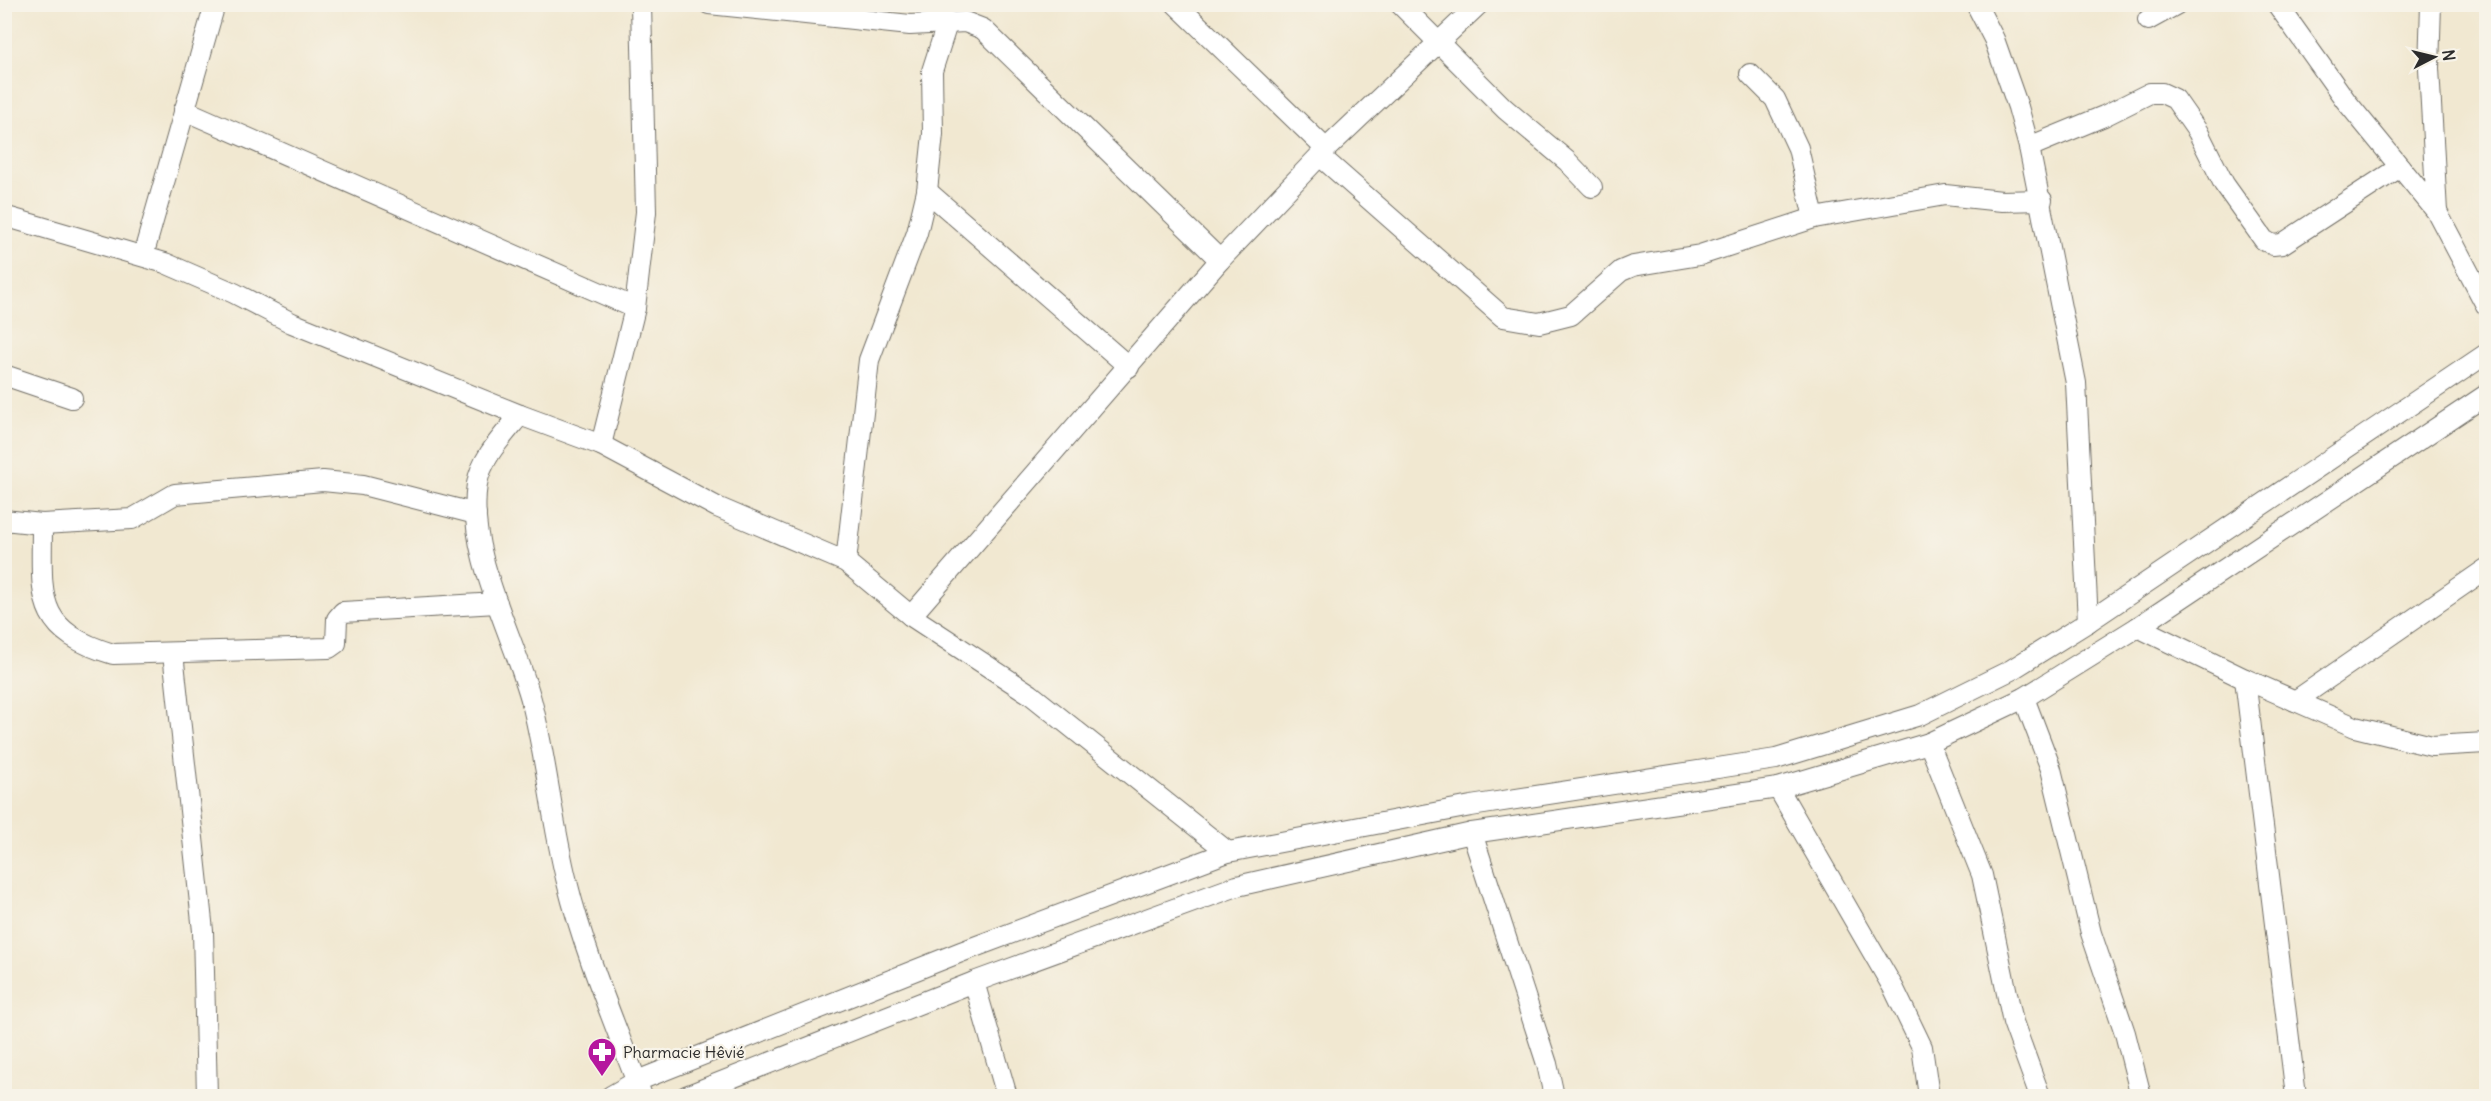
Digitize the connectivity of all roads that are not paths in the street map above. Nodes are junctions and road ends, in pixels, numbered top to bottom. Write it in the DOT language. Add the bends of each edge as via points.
graph roads {
  1 [pos="215,4"];
  2 [pos="641,4"];
  3 [pos="709,4"];
  4 [pos="1176,4"];
  5 [pos="1400,4"];
  6 [pos="1479,4"];
  7 [pos="1976,4"];
  8 [pos="2177,4"];
  9 [pos="2277,4"];
  10 [pos="2431,4"];
  11 [pos="2148,20"];
  12 [pos="948,21"];
  13 [pos="1440,45"];
  14 [pos="1750,74"];
  15 [pos="184,110"];
  16 [pos="2029,147"];
  17 [pos="1323,153"];
  18 [pos="2400,167"];
  19 [pos="1592,187"];
  20 [pos="927,191"];
  21 [pos="2042,200"];
  22 [pos="2438,212"];
  23 [pos="4,216"];
  24 [pos="1814,218"];
  25 [pos="143,256"];
  26 [pos="1220,260"];
  27 [pos="2487,305"];
  28 [pos="635,308"];
  29 [pos="2487,354"];
  30 [pos="1129,367"];
  31 [pos="4,375"];
  32 [pos="2487,395"];
  33 [pos="72,398"];
  34 [pos="520,415"];
  35 [pos="601,445"];
  36 [pos="476,514"];
  37 [pos="4,520"];
  38 [pos="42,524"];
  39 [pos="846,562"];
  40 [pos="2487,569"];
  41 [pos="496,603"];
  42 [pos="910,616"];
  43 [pos="2088,622"];
  44 [pos="2138,627"];
  45 [pos="173,653"];
  46 [pos="2245,680"];
  47 [pos="2024,698"];
  48 [pos="2295,701"];
  49 [pos="1929,742"];
  50 [pos="2487,743"];
  51 [pos="1778,788"];
  52 [pos="1472,833"];
  53 [pos="1228,852"];
  54 [pos="974,982"];
  55 [pos="639,1089"];
  56 [pos="207,1096"];
  57 [pos="611,1096"];
  58 [pos="686,1096"];
  59 [pos="1007,1096"];
  60 [pos="1554,1096"];
  61 [pos="1929,1096"];
  62 [pos="2040,1096"];
  63 [pos="2141,1096"];
  64 [pos="2296,1096"];
  1 -- 15 [label="street"];
  2 -- 28 [label="street" via="646,212"];
  3 -- 12 [label="street" via="910,25"];
  4 -- 17 [label="street"];
  5 -- 13 [label="street"];
  6 -- 13 [label="street"];
  7 -- 16 [label="street" via="1997,49"];
  8 -- 11 [label="street"];
  9 -- 18 [label="street" via="2346,101"];
  10 -- 22 [label="street" via="2429,68"];
  12 -- 20 [label="street" via="932,71 933,134"];
  12 -- 26 [label="street" via="983,29"];
  13 -- 17 [label="street"];
  13 -- 19 [label="street"];
  14 -- 24 [label="street" via="1775,99 1798,148"];
  15 -- 25 [label="street"];
  15 -- 28 [label="street"];
  16 -- 18 [label="street" via="2150,93 2162,93 2175,99 2198,132 2224,184 2264,240 2274,245 2282,244"];
  16 -- 21 [label="street"];
  17 -- 24 [label="street" via="1503,317 1520,322 1539,323 1571,315 1621,271 1633,266 1700,255"];
  17 -- 26 [label="street"];
  18 -- 22 [label="street"];
  20 -- 30 [label="street"];
  20 -- 39 [label="street" via="917,233 869,360"];
  21 -- 24 [label="street" via="2002,201 1945,195"];
  21 -- 43 [label="street" via="2076,383"];
  22 -- 27 [label="street"];
  23 -- 25 [label="street"];
  25 -- 34 [label="street" via="234,293 292,323"];
  26 -- 30 [label="street"];
  28 -- 35 [label="street"];
  29 -- 43 [label="street"];
  30 -- 42 [label="street"];
  31 -- 33 [label="street"];
  32 -- 44 [label="street"];
  34 -- 35 [label="street"];
  34 -- 36 [label="street" via="483,466 477,483"];
  35 -- 39 [label="street" via="717,507"];
  36 -- 38 [label="street" via="363,485 323,480 175,494 132,519"];
  36 -- 41 [label="street"];
  37 -- 38 [label="street"];
  38 -- 45 [label="street" via="44,602 61,629 90,647 113,654"];
  39 -- 42 [label="street"];
  40 -- 48 [label="street"];
  41 -- 45 [label="street" via="343,612 337,619 336,643 329,648"];
  41 -- 55 [label="street" via="531,701 567,882"];
  42 -- 53 [label="street" via="1030,694"];
  43 -- 53 [label="street" via="2011,670 1920,715 1776,759 1471,806"];
  44 -- 46 [label="street"];
  44 -- 47 [label="street"];
  45 -- 56 [label="street" via="203,931"];
  46 -- 48 [label="street"];
  46 -- 64 [label="street"];
  47 -- 49 [label="street"];
  47 -- 63 [label="street" via="2051,769 2091,933"];
  48 -- 50 [label="street" via="2355,728 2432,746"];
  49 -- 51 [label="street"];
  49 -- 62 [label="street" via="1983,875 2013,1022"];
  51 -- 52 [label="street"];
  51 -- 61 [label="street" via="1894,989 1922,1047"];
  52 -- 54 [label="street" via="1237,886"];
  52 -- 60 [label="street"];
  53 -- 55 [label="street" via="961,952"];
  54 -- 58 [label="street"];
  54 -- 59 [label="street"];
  55 -- 57 [label="street"];
}
